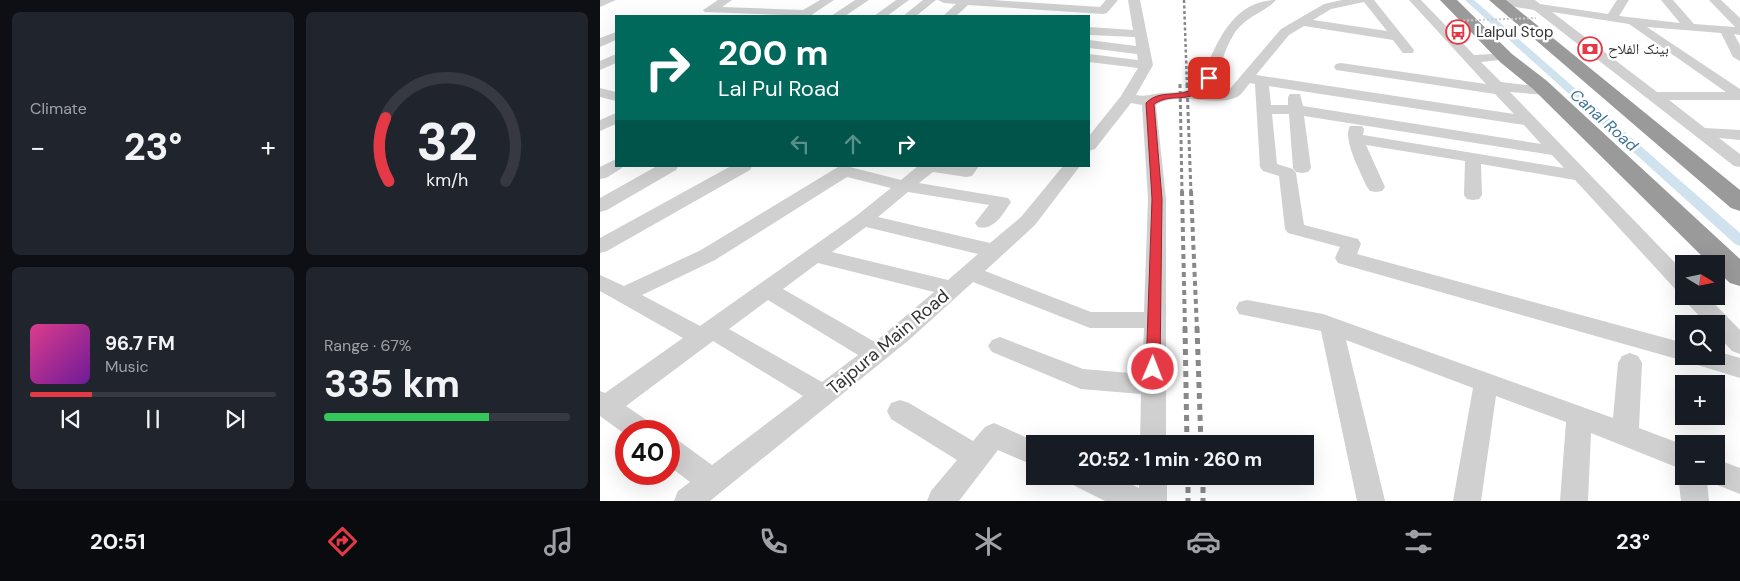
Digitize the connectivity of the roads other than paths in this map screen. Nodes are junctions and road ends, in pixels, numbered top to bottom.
1 (610, 0) edge
2 (726, 0) edge
3 (828, 0) edge
4 (863, 0) edge
5 (903, 0) edge
6 (930, 0) edge
7 (944, 0) edge
8 (1112, 0) edge
9 (1134, 0) edge
10 (1270, 0) edge
11 (1360, 0) edge
12 (1415, 0) edge
13 (1569, 0) edge
14 (1623, 0) edge
15 (1715, 0) edge
16 (974, 1) edge
17 (1664, 1) edge
18 (600, 4) edge
19 (1524, 4) edge
20 (1031, 7) edge
21 (1075, 8) edge
22 (1449, 10) edge
23 (1103, 11) junction
24 (1561, 11) junction
25 (705, 13) edge
26 (804, 15) edge
27 (839, 15) edge
28 (881, 15) edge
29 (910, 15) edge
30 (951, 15) edge
31 (1611, 18) junction
32 (1631, 21) junction
33 (1302, 22) junction
34 (1740, 25) edge
35 (1691, 28) junction
36 (1726, 31) junction
37 (1740, 31) edge
38 (600, 32) edge
39 (1140, 34) junction
40 (615, 35) edge
41 (615, 36) edge
42 (1090, 36) edge
43 (600, 43) edge
44 (1396, 43) junction
45 (1408, 50) dead end
46 (1503, 56) junction
47 (1740, 56) edge
48 (615, 58) edge
49 (1090, 58) edge
50 (1145, 58) junction
51 (1471, 58) junction
52 (600, 66) edge
53 (1341, 67) dead end
54 (1244, 78) junction
55 (1262, 81) junction
56 (1293, 85) junction
57 (1498, 88) junction
58 (1546, 91) junction
59 (600, 92) edge
60 (1187, 95) junction
61 (1654, 96) junction
62 (1740, 96) edge
63 (615, 97) edge
64 (1127, 98) junction
65 (1151, 102) junction
66 (1264, 109) junction
67 (1296, 110) junction
68 (615, 118) edge
69 (1356, 119) junction
70 (1529, 121) junction
71 (600, 126) edge
72 (615, 129) edge
73 (1700, 132) junction
74 (1740, 135) edge
75 (1355, 138) junction
76 (1090, 145) edge
77 (1557, 151) junction
78 (1737, 157) edge
79 (1473, 158) junction
80 (615, 165) edge
81 (668, 167) edge
82 (742, 167) edge
83 (927, 167) edge
84 (934, 167) edge
85 (970, 167) edge
86 (1071, 167) edge
87 (1302, 168) dead end
88 (600, 174) edge
89 (1581, 176) junction
90 (905, 186) junction
91 (1376, 187) dead end
92 (1473, 195) dead end
93 (1740, 203) edge
94 (600, 206) edge
95 (863, 220) junction
96 (985, 224) dead end
97 (600, 246) edge
98 (994, 251) junction
99 (814, 255) junction
100 (970, 273) junction
101 (1675, 275) edge
102 (1740, 276) edge
103 (600, 282) edge
104 (952, 288) junction
105 (767, 289) junction
106 (624, 295) junction
107 (1703, 305) edge
108 (1247, 308) dead end
109 (1154, 320) junction
110 (1331, 326) junction
111 (706, 333) junction
112 (1740, 344) edge
113 (1000, 346) dead end
114 (1675, 350) edge
115 (876, 354) junction
116 (1630, 363) dead end
117 (1725, 364) edge
118 (1740, 368) edge
119 (1486, 382) junction
120 (1152, 385) junction
121 (824, 396) junction
122 (603, 404) edge
123 (900, 411) dead end
124 (1579, 416) junction
125 (626, 420) edge
126 (1153, 435) edge
127 (1626, 435) junction
128 (1026, 450) edge
129 (1675, 454) edge
130 (976, 457) junction
131 (680, 458) edge
132 (1725, 475) edge
133 (1740, 481) edge
134 (713, 482) junction
135 (1102, 485) edge
136 (1153, 485) edge
137 (1693, 485) edge
138 (688, 501) edge
139 (941, 501) edge
140 (1136, 501) edge
141 (1153, 501) edge
142 (1371, 501) edge
143 (1467, 501) edge
144 (1574, 501) edge
145 (1695, 501) edge

1 - 18 street
2 - 25 street
3 - 26 street
4 - 27 street
5 - 28 street
6 - 29 street
7 - 16 street
8 - 23 street
9 - 39 street
10 - 60 street
11 - 33 street
11 - 44 street
12 - 51 street
13 - 24 street
14 - 31 street
15 - 34 street
16 - 20 street
16 - 30 street
17 - 35 street
19 - 24 street
19 - 61 street
19 - 93 highway
20 - 21 street
21 - 23 street
22 - 46 highway
23 - 42 street
24 - 31 street
25 - 26 street
31 - 32 street
32 - 35 street
32 - 62 street
33 - 44 street
33 - 54 street
35 - 36 street
36 - 37 street
36 - 47 street
38 - 40 street
39 - 42 street
39 - 50 street
41 - 43 street
42 - 50 street
44 - 45 street
46 - 51 street
46 - 58 highway
48 - 52 street
49 - 50 street
50 - 64 street
51 - 57 street
53 - 57 street
54 - 55 street
54 - 60 street
55 - 56 street
55 - 66 street
56 - 67 street
56 - 70 street
57 - 58 street
57 - 70 street
58 - 102 highway
59 - 63 street
60 - 65 street
61 - 62 street
61 - 73 street
64 - 65 street
64 - 76 street
65 - 109 street
66 - 67 street
66 - 114 street
67 - 69 street
67 - 87 street
68 - 71 street
69 - 75 street
69 - 77 street
70 - 77 street
71 - 72 street
73 - 74 street
73 - 78 street
75 - 79 street
75 - 91 street
77 - 89 street
79 - 89 street
79 - 92 street
80 - 88 street
81 - 94 street
82 - 97 street
83 - 90 street
84 - 85 street
86 - 98 street, Tajpura Main Road
89 - 101 street
90 - 95 street
90 - 96 street
90 - 106 street
95 - 98 street
95 - 99 street
98 - 100 street, Tajpura Main Road
99 - 104 street
99 - 105 street
100 - 104 street, Tajpura Main Road
100 - 109 street
103 - 106 street
104 - 115 street, Tajpura Main Road
105 - 111 street
105 - 115 street
106 - 111 street
107 - 112 street
108 - 110 street
109 - 120 street
110 - 119 street
110 - 142 street
111 - 121 street
111 - 122 street
113 - 120 street
115 - 121 street, Tajpura Main Road
116 - 127 street
117 - 118 street
119 - 124 street
119 - 143 street
120 - 126 street
121 - 134 street, Tajpura Main Road
122 - 125 street
123 - 130 street
124 - 127 street
124 - 144 street
127 - 129 street
128 - 130 street
130 - 139 street
131 - 134 street
132 - 133 street
134 - 138 street, Tajpura Main Road
135 - 140 street
136 - 141 street
137 - 145 street

